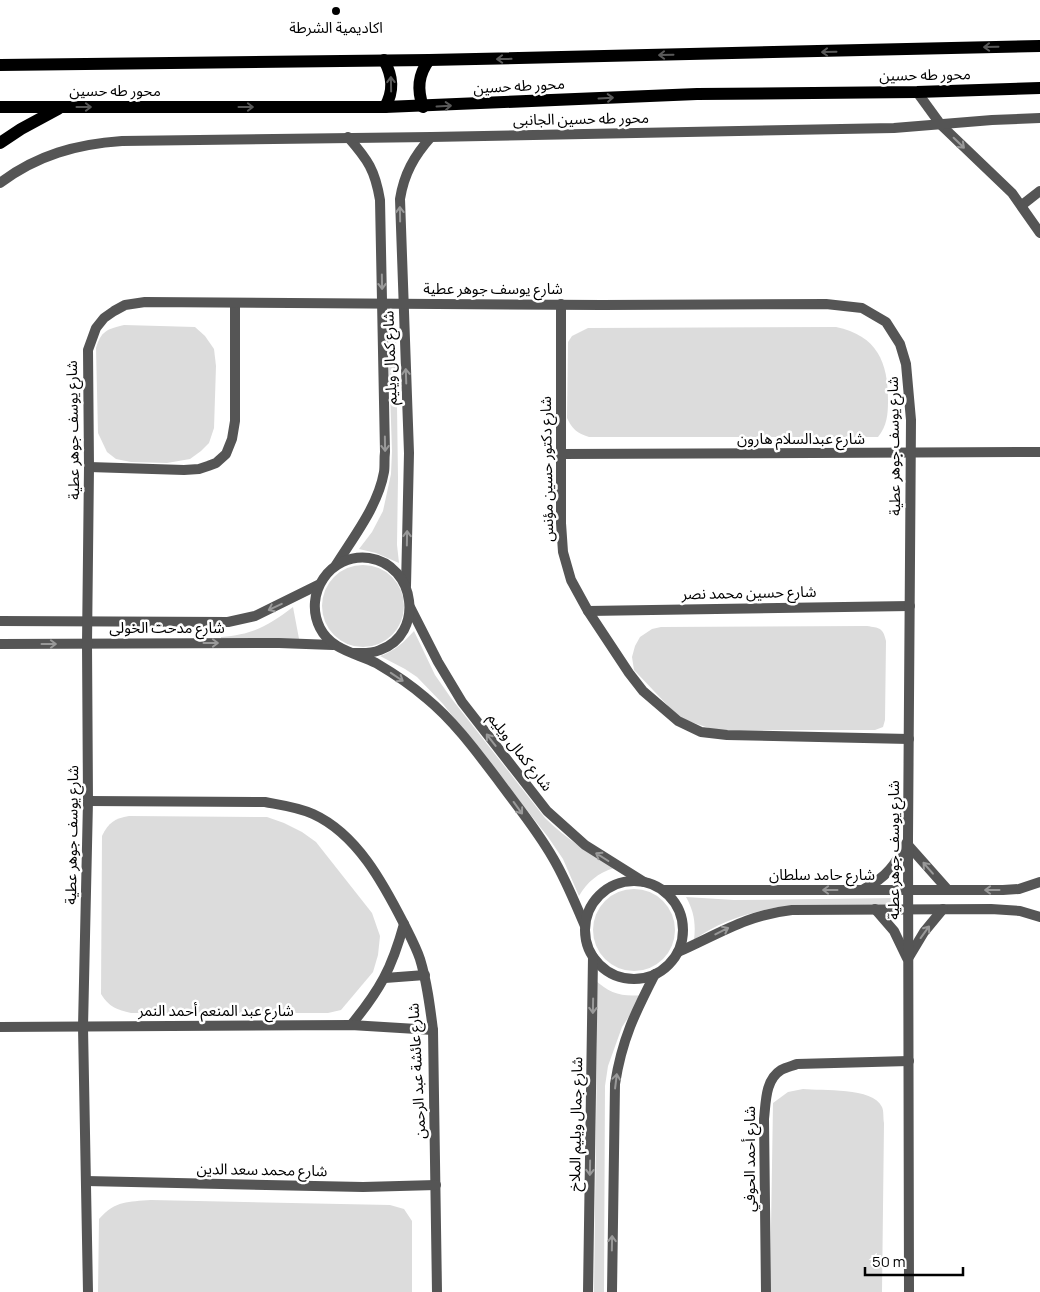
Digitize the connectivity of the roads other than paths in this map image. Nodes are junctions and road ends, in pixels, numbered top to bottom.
1 (1040, 46) edge
2 (384, 60) junction
3 (429, 60) junction
4 (0, 64) edge
5 (1040, 88) edge
6 (917, 92) junction
7 (423, 106) junction
8 (0, 107) edge
9 (62, 107) junction
10 (385, 107) junction
11 (1040, 118) edge
12 (941, 125) junction
13 (348, 137) junction
14 (431, 137) junction
15 (0, 143) edge
16 (0, 182) edge
17 (1040, 191) edge
18 (1022, 205) junction
19 (1040, 234) edge
20 (235, 302) junction
21 (382, 303) junction
22 (403, 303) junction
23 (561, 304) junction
24 (1040, 452) edge
25 (561, 454) junction
26 (911, 454) junction
27 (89, 467) junction
28 (336, 565) junction
29 (318, 585) junction
30 (406, 587) junction
31 (910, 606) junction
32 (410, 607) junction
33 (588, 611) junction
34 (0, 621) edge
35 (88, 622) junction
36 (0, 644) edge
37 (87, 644) junction
38 (333, 645) junction
39 (354, 653) junction
40 (909, 739) junction
41 (88, 801) junction
42 (908, 842) junction
43 (644, 882) junction
44 (1040, 882) edge
45 (663, 890) junction
46 (862, 890) junction
47 (908, 890) junction
48 (948, 890) junction
49 (875, 909) junction
50 (908, 909) junction
51 (943, 909) junction
52 (1040, 917) edge
53 (404, 924) junction
54 (585, 926) junction
55 (678, 952) junction
56 (594, 957) junction
57 (908, 959) junction
58 (656, 974) junction
59 (425, 975) junction
60 (385, 978) junction
61 (351, 1025) junction
62 (0, 1027) edge
63 (83, 1027) junction
64 (433, 1030) junction
65 (908, 1061) junction
66 (86, 1181) junction
67 (436, 1185) junction
68 (88, 1292) edge
69 (437, 1292) edge
70 (588, 1292) edge
71 (612, 1292) edge
72 (766, 1292) edge
73 (909, 1292) edge

1 -> 3 main road, محور طه حسين
2 - 3 main road, محور طه حسين
2 - 4 main road, محور طه حسين
10 -> 2 main road
3 - 7 main road
5 - 6 main road, محور طه حسين
7 -> 6 main road, محور طه حسين
6 - 12 street
7 - 10 main road, محور طه حسين
8 - 9 main road, محور طه حسين
9 -> 10 main road, محور طه حسين
9 - 15 main road
11 - 12 street, محور طه حسين الجانبى
12 - 14 street, محور طه حسين الجانبى
12 -> 18 street
13 - 14 street, محور طه حسين الجانبى
13 - 16 street, محور طه حسين الجانبى
13 -> 21 street, شارع كمال ويليم
22 -> 14 street, شارع كمال ويليم
17 - 18 street
18 - 19 street
20 - 21 street, شارع يوسف جوهر عطية
20 - 27 street, شارع يوسف جوهر عطية
20 - 27 street
21 - 22 street, شارع يوسف جوهر عطية
21 -> 28 street, شارع كمال ويليم
22 - 23 street, شارع يوسف جوهر عطية
30 -> 22 street, شارع كمال ويليم
23 - 25 street, شارع دكتور حسين مؤنس
23 - 26 street, شارع يوسف جوهر عطية
24 - 26 street, شارع عبدالسلام هارون
25 - 26 street, شارع عبدالسلام هارون
25 - 33 street, شارع دكتور حسين مؤنس
26 - 31 street, شارع يوسف جوهر عطية
27 - 35 street, شارع يوسف جوهر عطية
28 - 29 street
28 - 30 street
29 -> 35 street, شارع مدحت الخولى
29 - 38 street
30 - 32 street
31 - 33 street, شارع حسين محمد نصر
31 - 40 street, شارع يوسف جوهر عطية
32 - 39 street
43 -> 32 street, شارع كمال ويليم
33 - 40 street, شارع دكتور حسين مؤنس
34 - 35 street, شارع مدحت الخولى
35 - 37 street, شارع يوسف جوهر عطية
36 -> 37 street, شارع مدحت الخولى
37 -> 38 street, شارع مدحت الخولى
37 - 41 street, شارع يوسف جوهر عطية
38 - 39 street
39 -> 54 street
40 - 42 street, شارع يوسف جوهر عطية
41 - 53 street, شارع عائشة عبد الرحمن
41 - 63 street, شارع يوسف جوهر عطية
42 - 46 street
42 - 47 street, شارع يوسف جوهر عطية
48 -> 42 street
43 - 45 street
43 - 54 street
44 -> 48 street, شارع حامد سلطان
46 -> 45 street, شارع حامد سلطان
45 - 55 street
46 - 47 street, شارع حامد سلطان
47 - 48 street, شارع حامد سلطان
47 - 50 street, شارع يوسف جوهر عطية
49 - 50 street
55 -> 49 street
49 - 57 street
50 - 51 street
50 - 57 street, شارع يوسف جوهر عطية
51 - 52 street
57 -> 51 street
53 - 59 street, شارع عائشة عبد الرحمن
53 - 60 street
54 - 56 street
55 - 58 street
56 - 58 street
56 -> 70 street, شارع جمال ويليم الملاخ
57 - 65 street, شارع يوسف جوهر عطية
71 -> 58 street
59 - 60 street
59 - 64 street, شارع عائشة عبد الرحمن
60 - 61 street
61 - 63 street, شارع عبد المنعم أحمد النمر
61 - 64 street, شارع عبد المنعم أحمد النمر
62 - 63 street, شارع عبد المنعم أحمد النمر
63 - 66 street, شارع يوسف جوهر عطية
64 - 67 street, شارع عائشة عبد الرحمن
65 - 72 street, شارع أحمد الحوفي
65 - 73 street, شارع يوسف جوهر عطية
66 - 67 street, شارع محمد سعد الدين
66 - 68 street, شارع يوسف جوهر عطية
67 - 69 street, شارع عائشة عبد الرحمن

